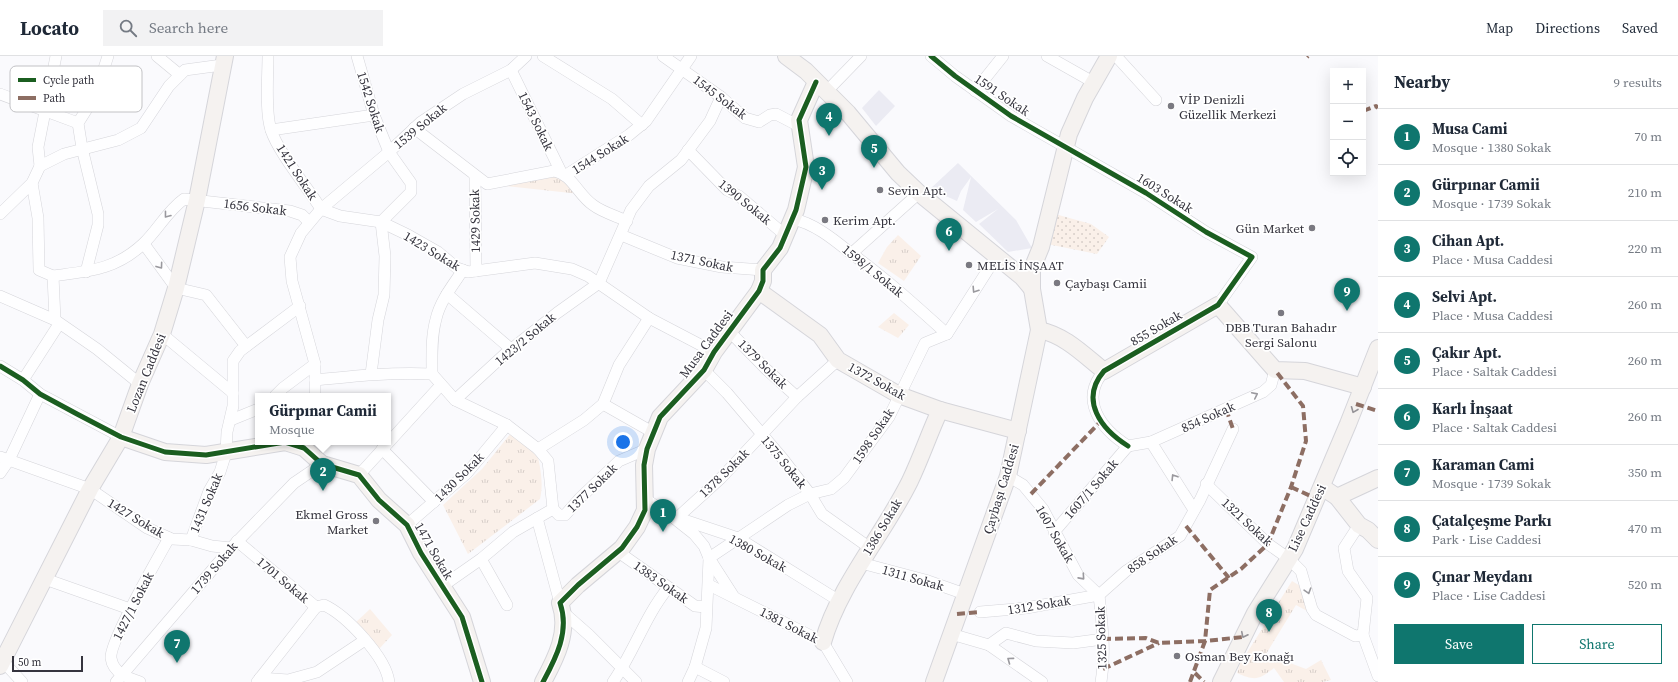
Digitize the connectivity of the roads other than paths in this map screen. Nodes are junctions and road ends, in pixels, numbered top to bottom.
1 (56, 56) edge
2 (108, 56) edge
3 (157, 56) edge
4 (268, 56) edge
5 (356, 56) edge
6 (526, 56) edge
7 (543, 56) edge
8 (663, 56) edge
9 (691, 56) edge
10 (786, 56) edge
11 (861, 56) edge
12 (931, 56) edge
13 (1002, 56) edge
14 (1047, 56) edge
15 (1109, 56) edge
16 (1116, 56) edge
17 (223, 61) edge
18 (54, 66) edge
19 (105, 66) edge
20 (682, 69) junction
21 (511, 70) junction
22 (180, 75) junction
23 (1093, 82) junction
24 (821, 87) junction
25 (975, 91) junction
26 (0, 94) edge
27 (721, 97) junction
28 (10, 98) edge
29 (1156, 100) dead end
30 (44, 112) joint
31 (85, 112) edge
32 (374, 114) junction
33 (78, 123) junction
34 (642, 125) junction
35 (801, 127) junction
36 (414, 128) junction
37 (271, 130) junction
38 (1065, 147) junction
39 (82, 148) junction
40 (688, 150) junction
41 (389, 152) junction
42 (40, 166) junction
43 (564, 174) junction
44 (475, 176) junction
45 (32, 183) junction
46 (919, 193) junction
47 (197, 200) junction
48 (321, 209) junction
49 (0, 214) edge
50 (793, 219) junction
51 (627, 221) junction
52 (310, 222) junction
53 (381, 222) junction
54 (621, 235) junction
55 (786, 235) junction
56 (144, 244) junction
57 (1041, 247) junction
58 (852, 254) junction
59 (996, 257) junction
60 (1012, 269) junction
61 (463, 270) junction
62 (763, 270) junction
63 (476, 271) junction
64 (86, 272) junction
65 (53, 276) junction
66 (599, 283) junction
67 (176, 288) junction
68 (1032, 289) junction
69 (759, 291) junction
70 (447, 294) junction
71 (0, 296) edge
72 (1218, 305) junction
73 (300, 306) junction
74 (649, 318) junction
75 (57, 322) junction
76 (1039, 330) junction
77 (729, 331) junction
78 (162, 334) junction
79 (947, 334) junction
80 (246, 346) junction
81 (1378, 348) edge
82 (511, 349) junction
83 (714, 352) junction
84 (838, 360) junction
85 (315, 364) junction
86 (0, 366) edge
87 (704, 370) junction
88 (1275, 370) junction
89 (1104, 371) junction
90 (371, 374) junction
91 (432, 374) junction
92 (23, 380) junction
93 (315, 380) junction
94 (140, 384) junction
95 (440, 386) junction
96 (1363, 387) junction
97 (233, 393) junction
98 (278, 393) edge
99 (315, 393) edge
100 (40, 394) junction
101 (899, 395) junction
102 (796, 398) junction
103 (455, 400) junction
104 (603, 404) junction
105 (255, 409) edge
106 (940, 410) junction
107 (231, 420) junction
108 (507, 425) junction
109 (1233, 429) dead end
110 (1018, 431) junction
111 (654, 433) junction
112 (762, 435) junction
113 (121, 437) junction
114 (391, 439) edge
115 (1151, 442) junction
116 (269, 445) edge
117 (294, 445) edge
118 (386, 445) edge
119 (1128, 446) junction
120 (309, 447) edge
121 (382, 449) junction
122 (538, 449) junction
123 (647, 449) junction
124 (226, 453) junction
125 (4, 458) edge
126 (322, 464) junction
127 (0, 473) edge
128 (359, 475) junction
129 (1008, 476) junction
130 (1378, 478) edge
131 (1206, 484) junction
132 (1322, 487) junction
133 (90, 489) junction
134 (810, 494) junction
135 (1337, 497) junction
136 (644, 499) junction
137 (434, 502) junction
138 (553, 509) junction
139 (1194, 510) junction
140 (673, 516) junction
141 (537, 518) junction
142 (1359, 524) junction
143 (407, 525) junction
144 (1054, 532) junction
145 (168, 538) junction
146 (738, 538) junction
147 (191, 540) junction
148 (1378, 540) edge
149 (234, 545) junction
150 (870, 548) junction
151 (618, 551) junction
152 (709, 558) junction
153 (1288, 558) junction
154 (481, 559) junction
155 (861, 564) junction
156 (45, 579) junction
157 (709, 585) junction
158 (441, 587) junction
159 (668, 588) junction
160 (965, 594) junction
161 (1099, 595) junction
162 (735, 597) junction
163 (841, 602) junction
164 (507, 605) dead end
165 (316, 607) junction
166 (706, 607) junction
167 (562, 608) junction
168 (130, 609) junction
169 (980, 612) dead end
170 (951, 634) junction
171 (1363, 635) junction
172 (1103, 639) junction
173 (365, 640) junction
174 (823, 642) junction
175 (989, 645) junction
176 (1, 662) edge
177 (695, 667) junction
178 (623, 668) junction
179 (1378, 676) edge
180 (119, 679) edge
181 (258, 680) edge
182 (22, 682) edge
183 (140, 682) edge
184 (389, 682) edge
185 (482, 682) edge
186 (543, 682) edge
187 (613, 682) edge
188 (636, 682) edge
189 (688, 682) edge
190 (724, 682) edge
191 (847, 682) edge
192 (934, 682) edge
193 (1042, 682) edge
194 (1101, 682) edge
195 (1221, 682) edge

1 - 18 street
2 - 19 street
3 - 22 street
4 - 37 street, 1421 Sokak
5 - 32 street, 1542 Sokak
6 - 21 street, 1539 Sokak
7 - 34 street
8 - 20 street, 1545 Sokak
9 - 20 street, 1544 Sokak
10 - 24 street
11 - 24 street
12 - 25 street, 1591 Sokak
13 - 25 street
14 - 23 street
15 - 23 street, Çaybaşı Caddesi
16 - 29 street
17 - 22 street
17 - 47 street, Lozan Caddesi
20 - 27 street, 1545 Sokak
20 - 34 street, 1544 Sokak
21 - 36 street, 1539 Sokak
21 - 43 street, 1543 Sokak
22 - 39 street
23 - 38 street, Çaybaşı Caddesi
24 - 35 street, Musa Caddesi
24 - 46 street
25 - 38 street, 1591 Sokak
26 - 28 street
27 - 35 street, 1545 Sokak
27 - 40 street
30 - 33 street
30 - 42 street
31 - 33 street
32 - 37 street
32 - 41 street, 1542 Sokak
33 - 39 street
34 - 43 street, 1544 Sokak
35 - 50 street, Musa Caddesi
36 - 41 street, 1539 Sokak
36 - 44 street, 1429 Sokak
37 - 48 street, 1421 Sokak
38 - 57 street, Çaybaşı Caddesi
38 - 72 street, 1603 Sokak
39 - 42 street
39 - 64 street
40 - 51 street
40 - 55 street, 1390 Sokak
41 - 48 street, 1539 Sokak
41 - 53 street, 1542 Sokak
42 - 45 street
43 - 44 street, 1544 Sokak
43 - 51 street, 1543 Sokak
44 - 63 street, 1429 Sokak
45 - 49 street
45 - 65 street
46 - 58 street
46 - 59 street
47 - 52 street, 1656 Sokak
47 -> 56 street, 1656 Sokak
47 - 67 street, Lozan Caddesi
48 - 52 street, 1421 Sokak
48 - 53 street, 1423 Sokak
50 - 55 street, Musa Caddesi
50 - 58 street, 1598/1 Sokak
51 - 54 street
52 - 73 street, 1421 Sokak
53 - 61 street, 1423 Sokak
53 - 90 street
54 - 62 street, 1371 Sokak
54 - 66 street
55 - 62 street, Musa Caddesi
56 - 64 street, 1656 Sokak
56 -> 67 street
57 - 60 street
57 - 68 street, Çaybaşı Caddesi
58 - 79 street, 1598/1 Sokak
59 - 60 street
59 -> 79 street
60 - 68 street
61 - 63 street, 1423 Sokak
61 - 70 street
62 - 69 street, Musa Caddesi
63 - 66 street, 1423 Sokak
64 - 65 street, 1656 Sokak
65 - 75 street
66 - 74 street, 1423 Sokak
66 - 82 street, 1423/2 Sokak
67 - 78 street, Lozan Caddesi
67 - 80 street
68 - 76 street, Çaybaşı Caddesi
69 - 77 street, Musa Caddesi
69 - 84 street, 1372 Sokak
70 - 82 street
70 - 91 street
71 - 75 street
72 - 88 street
72 - 89 street, 855 Sokak
73 - 80 street, 1431 Sokak
73 - 85 street, 1421 Sokak
74 - 83 street, 1423 Sokak
74 - 104 street
75 - 92 street
75 - 94 street
76 - 89 street
76 - 110 street, Çaybaşı Caddesi
77 - 83 street, Musa Caddesi
77 - 102 street, 1379 Sokak
78 - 94 street, Lozan Caddesi
78 - 97 street
79 - 101 street, 1598 Sokak
80 - 97 street, 1431 Sokak
81 - 96 street, Lise Caddesi
82 - 103 street, 1423/2 Sokak
83 - 87 street, Musa Caddesi
84 - 101 street, 1372 Sokak
84 - 102 street, 1378 Sokak
85 - 93 street, 1421 Sokak
85 - 98 street
86 - 92 street
87 - 111 street, Musa Caddesi
87 - 112 street, 1375 Sokak
88 - 96 street
115 -> 88 street, 854 Sokak
89 - 119 street
90 - 91 street
90 - 93 street
91 - 95 street
92 - 100 street
93 - 99 street, 1421 Sokak
94 - 113 street, Lozan Caddesi
95 - 103 street
95 - 114 street
96 -> 132 street, Lise Caddesi
97 - 107 street, 1431 Sokak
100 - 113 street
100 - 125 street
101 - 106 street, 1372 Sokak
101 - 134 street, 1598 Sokak
102 - 112 street, 1378 Sokak
103 - 108 street
104 - 111 street
104 - 122 street
105 - 107 street
106 - 110 street, 1372 Sokak
106 - 150 street, 1386 Sokak
107 - 124 street, 1431 Sokak
108 - 122 street
108 - 137 street, 1430 Sokak
109 - 131 street, 858 Sokak
110 - 129 street, Çaybaşı Caddesi
111 - 123 street, Musa Caddesi
112 - 134 street, 1375 Sokak
112 - 140 street, 1378 Sokak
113 - 124 street
113 - 133 street, Lozan Caddesi
115 - 119 street, 854 Sokak
139 -> 115 street
116 - 124 street
117 - 120 street
118 - 121 street
119 - 144 street, 1607/1 Sokak
120 - 126 street
121 - 128 street
121 - 137 street
122 - 138 street
123 - 136 street, Musa Caddesi
123 - 138 street, 1377 Sokak
124 - 147 street, 1431 Sokak
125 - 127 street
125 - 133 street, 1427 Sokak
126 - 128 street
126 - 149 street, 1739 Sokak
128 - 143 street, 1471 Sokak
129 - 144 street, 1607 Sokak
129 - 160 street, Çaybaşı Caddesi
130 - 135 street
131 - 139 street, 858 Sokak
131 - 153 street, 1321 Sokak
132 - 135 street
132 - 153 street, Lise Caddesi
133 - 145 street, 1427 Sokak
133 - 156 street, Lozan Caddesi
134 - 146 street, 1598 Sokak
134 - 150 street, 1375 Sokak
135 - 142 street
136 - 140 street, 1380 Sokak
136 - 151 street, Musa Caddesi
137 - 143 street, 1430 Sokak
138 - 141 street, 1377 Sokak
139 - 161 street, 858 Sokak
140 - 146 street, 1380 Sokak
140 - 152 street, 1380 Sokak
141 - 154 street, 1377 Sokak
141 - 167 street
142 - 148 street
142 - 171 street
143 - 158 street, 1471 Sokak
144 -> 161 street, 1607 Sokak
145 - 147 street, 1427 Sokak
145 - 168 street, 1427/1 Sokak
146 - 152 street, 1598 Sokak
146 - 163 street, 1380 Sokak
147 - 149 street, 1427 Sokak
149 - 165 street, 1701 Sokak
149 - 180 street, 1739 Sokak
150 - 155 street, 1386 Sokak
151 - 159 street, 1383 Sokak
151 - 167 street, Musa Caddesi
152 - 157 street
152 - 162 street, 1381 Sokak
153 -> 171 street, 1321 Sokak
153 -> 195 street, Lise Caddesi
154 - 158 street, 1377 Sokak
154 - 164 street
155 - 160 street, 1311 Sokak
155 - 163 street, 1386 Sokak
156 - 168 street
156 - 176 street, Lozan Caddesi
157 - 162 street, 1381 Sokak
157 - 166 street
158 - 185 street, 1471 Sokak
159 - 166 street, 1383 Sokak
159 - 178 street
160 - 170 street, Çaybaşı Caddesi
161 - 169 street, 1312 Sokak
161 - 172 street, 1325 Sokak
162 - 174 street, 1381 Sokak
163 - 174 street, 1386 Sokak
165 - 173 street, 1701 Sokak
165 - 181 street
166 - 177 street
167 - 178 street
167 - 186 street
168 - 180 street, 1427/1 Sokak
170 - 175 street
170 - 192 street, Çaybaşı Caddesi
171 - 179 street
172 - 175 street
172 - 194 street, 1325 Sokak
173 - 181 street
173 - 184 street, 1701 Sokak
174 - 191 street, 1381 Sokak
193 -> 175 street
176 - 182 street
177 - 189 street
177 - 190 street
178 - 187 street
178 - 188 street
180 - 183 street

